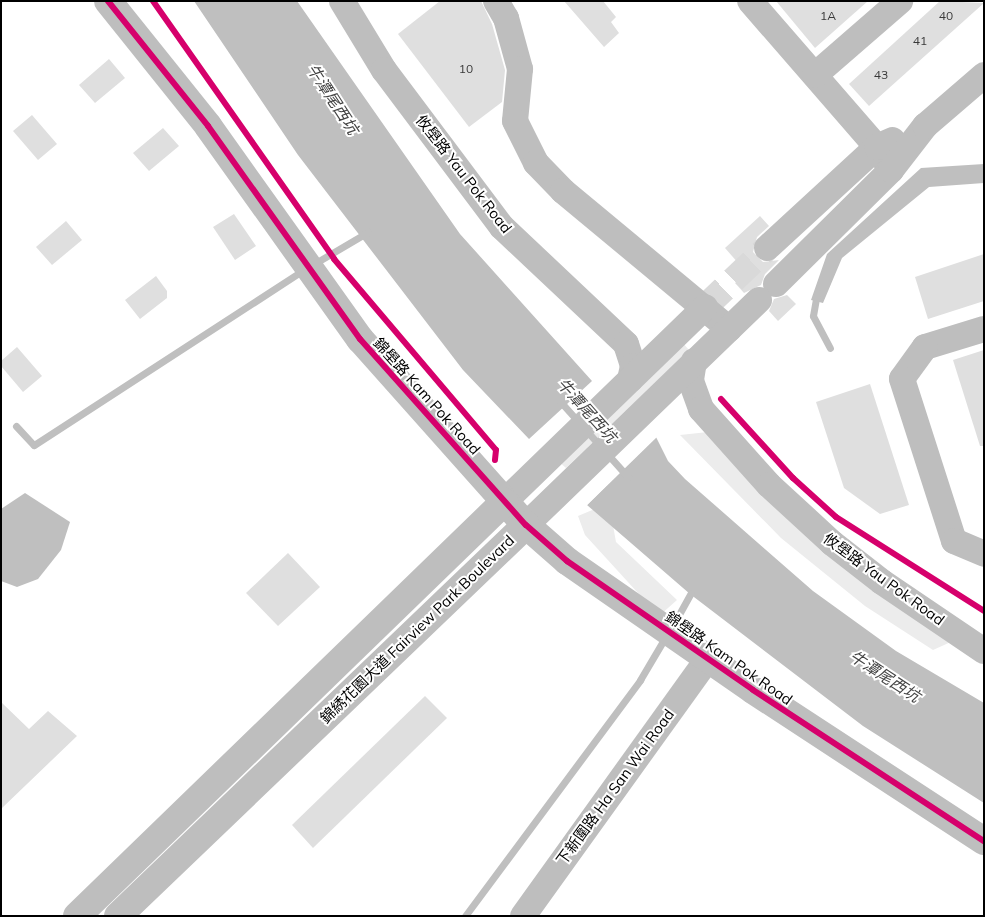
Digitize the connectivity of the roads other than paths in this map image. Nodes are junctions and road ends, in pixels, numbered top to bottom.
1 (108, 1) edge
2 (342, 1) edge
3 (496, 1) edge
4 (750, 1) edge
5 (900, 1) edge
6 (815, 75) junction
7 (984, 75) edge
8 (925, 126) junction
9 (877, 147) junction
10 (891, 170) junction
11 (767, 248) tunnel mouth
12 (705, 307) junction
13 (729, 329) junction
14 (984, 329) edge
15 (694, 361) junction
16 (626, 383) junction
17 (504, 502) junction
18 (526, 525) junction
19 (984, 554) edge
20 (984, 651) edge
21 (708, 659) junction
22 (984, 841) edge
23 (78, 916) edge
24 (118, 916) edge
25 (523, 916) edge

1 - 17 street, 錦壆路 Kam Pok Road
2 - 16 street, 攸壆路 Yau Pok Road
3 - 12 street
4 - 6 street
5 - 6 street
6 - 9 street
7 - 8 street
8 - 9 street
8 - 10 street, 錦綉花園大道 Fairview Park Boulevard
9 - 10 street
9 - 11 street
10 - 13 street, 錦綉花園大道 Fairview Park Boulevard
12 - 13 street
12 - 16 street, 錦綉花園大道 Fairview Park Boulevard
13 - 15 street, 錦綉花園大道 Fairview Park Boulevard
14 - 19 street
15 - 18 street, 錦綉花園大道 Fairview Park Boulevard
15 - 20 street, 攸壆路 Yau Pok Road
16 - 17 street, 錦綉花園大道 Fairview Park Boulevard
17 - 18 street, 錦壆路 Kam Pok Road
17 - 23 street, 錦綉花園大道 Fairview Park Boulevard
18 - 21 street, 錦壆路 Kam Pok Road
18 - 24 street, 錦綉花園大道 Fairview Park Boulevard
21 - 22 street, 錦壆路 Kam Pok Road
21 - 25 street, 下新圍路 Ha San Wai Road

